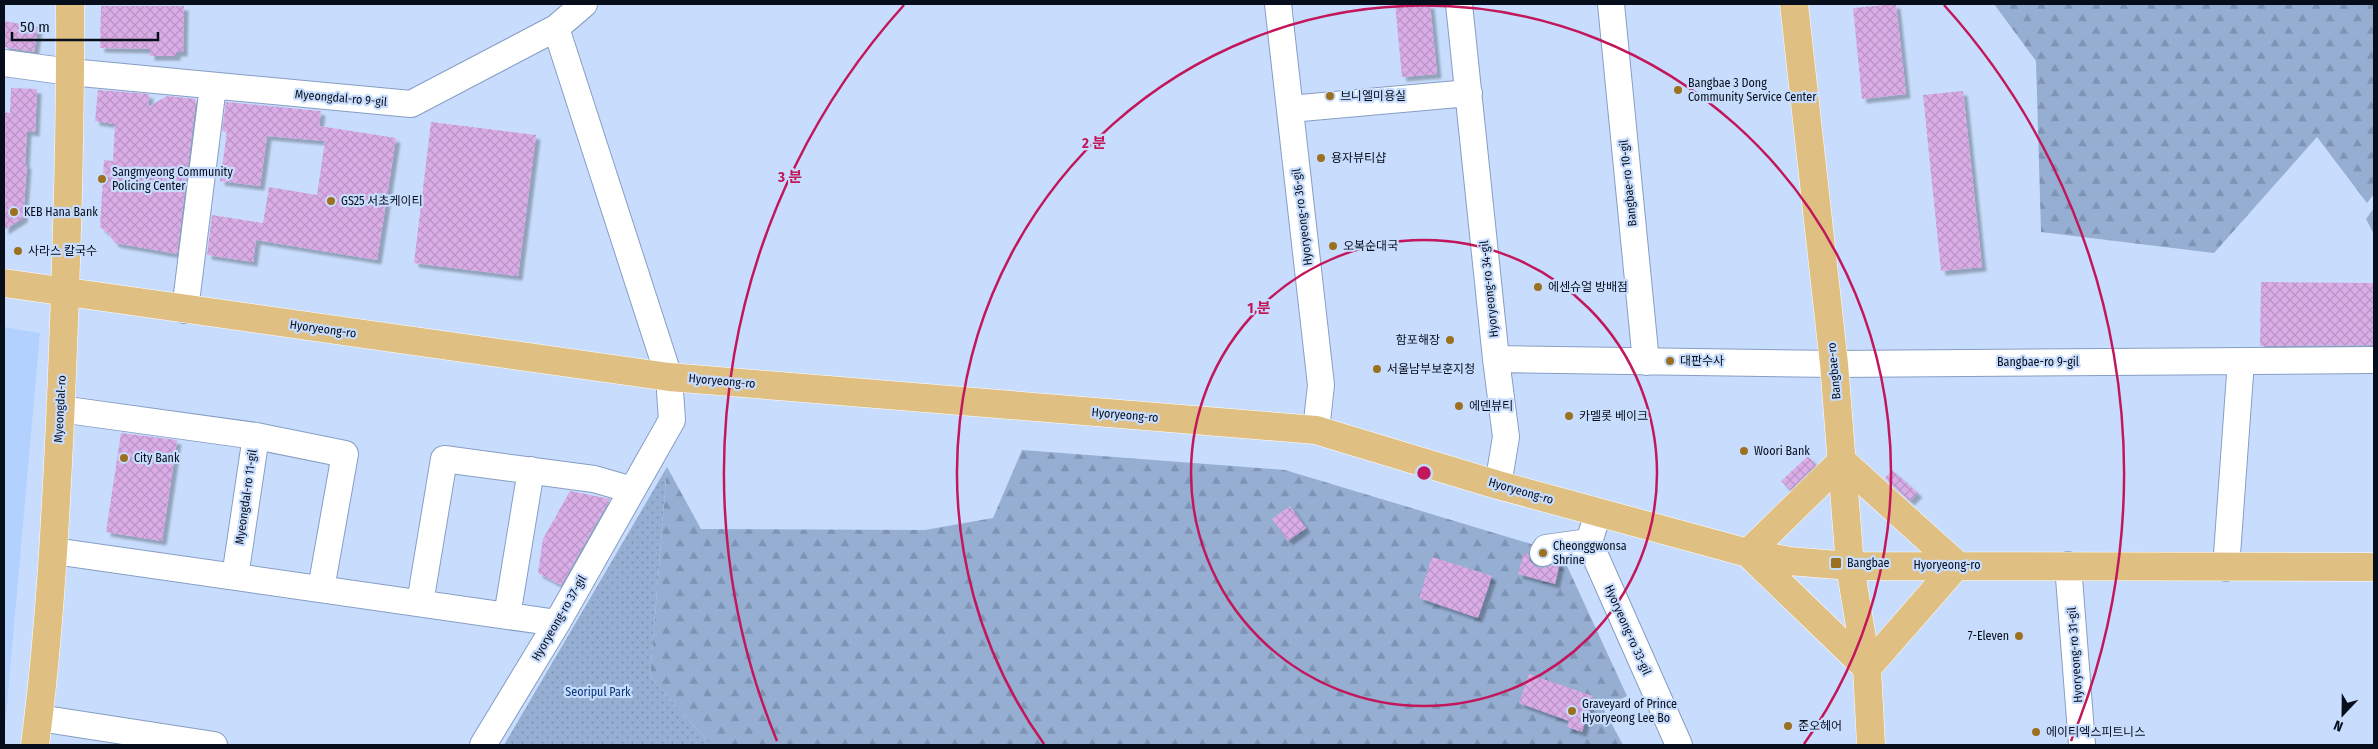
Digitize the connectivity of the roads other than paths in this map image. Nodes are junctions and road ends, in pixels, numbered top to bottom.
1 (70, 4) edge
2 (584, 4) edge
3 (1278, 4) edge
4 (1459, 4) edge
5 (1611, 4) edge
6 (1794, 4) edge
7 (556, 28) junction
8 (4, 63) edge
9 (70, 72) junction
10 (213, 86) junction
11 (1469, 93) junction
12 (1290, 108) junction
13 (4, 283) edge
14 (66, 292) junction
15 (185, 310) junction
16 (1496, 359) junction
17 (2374, 360) edge
18 (2241, 361) junction
19 (1646, 362) junction
20 (1834, 364) junction
21 (669, 377) junction
22 (60, 409) junction
23 (1316, 430) junction
24 (256, 436) junction
25 (1842, 461) junction
26 (531, 470) junction
27 (1498, 485) junction
28 (632, 490) junction
29 (1598, 513) junction
30 (1589, 542) junction
31 (54, 551) junction
32 (1543, 553) dead end
33 (1748, 553) junction
34 (1956, 565) junction
35 (2068, 565) junction
36 (1850, 566) junction
37 (2374, 567) edge
38 (2226, 568) junction
39 (235, 577) junction
40 (320, 589) junction
41 (420, 603) junction
42 (507, 616) junction
43 (557, 623) junction
44 (1867, 668) junction
45 (38, 718) junction
46 (1873, 743) edge
47 (35, 745) edge
48 (214, 745) edge
49 (483, 745) edge
50 (1679, 745) edge
51 (2082, 745) edge

1 - 9 main road, Myeongdal-ro
2 - 7 street, Myeongdal-ro 9-gil
3 - 12 street, Hyoryeong-ro 36-gil
4 - 11 street, Hyoryeong-ro 34-gil
5 - 19 street, Bangbae-ro 10-gil
6 - 20 main road, Bangbae-ro
7 - 10 street, Myeongdal-ro 9-gil
7 - 21 street
8 - 9 street
9 - 10 street, Myeongdal-ro 9-gil
9 - 14 main road, Myeongdal-ro
10 - 15 street
11 - 12 street
11 - 16 street, Hyoryeong-ro 34-gil
12 - 23 street, Hyoryeong-ro 36-gil
13 - 14 main road, Hyoryeong-ro
14 - 15 main road, Hyoryeong-ro
14 - 22 main road, Myeongdal-ro
15 - 21 main road, Hyoryeong-ro
16 - 19 street
16 - 27 street, Hyoryeong-ro 34-gil
17 - 18 street, Bangbae-ro 9-gil
18 - 20 street, Bangbae-ro 9-gil
18 - 38 street
19 - 20 street
20 - 25 main road, Bangbae-ro
21 - 23 main road, Hyoryeong-ro
21 - 28 street, Hyoryeong-ro 37-gil
22 - 24 street
22 - 31 main road, Myeongdal-ro
23 - 27 main road, Hyoryeong-ro
24 - 39 street, Myeongdal-ro 11-gil
24 - 40 street, Myeongdal-ro 11-gil
25 - 33 main road
25 - 34 main road
25 - 36 main road, Bangbae-ro
26 - 28 street
26 - 41 street
26 - 42 street
27 - 29 main road, Hyoryeong-ro
28 - 43 street, Hyoryeong-ro 37-gil
29 - 30 street
29 - 33 main road, Hyoryeong-ro
30 - 32 street
30 - 50 street, Hyoryeong-ro 33-gil
31 - 39 street
31 - 45 main road, Myeongdal-ro
33 - 36 main road, Hyoryeong-ro
33 - 44 main road
34 - 35 main road, Hyoryeong-ro
34 - 36 main road, Hyoryeong-ro
34 - 44 main road
35 - 38 main road, Hyoryeong-ro
35 - 51 street, Hyoryeong-ro 31-gil
36 - 44 main road, Bangbae-ro
37 - 38 main road, Hyoryeong-ro
39 - 40 street
40 - 41 street
41 - 42 street
42 - 43 street
43 - 49 street, Hyoryeong-ro 37-gil
44 - 46 main road, Bangbae-ro
45 - 47 main road, Myeongdal-ro
45 - 48 street

